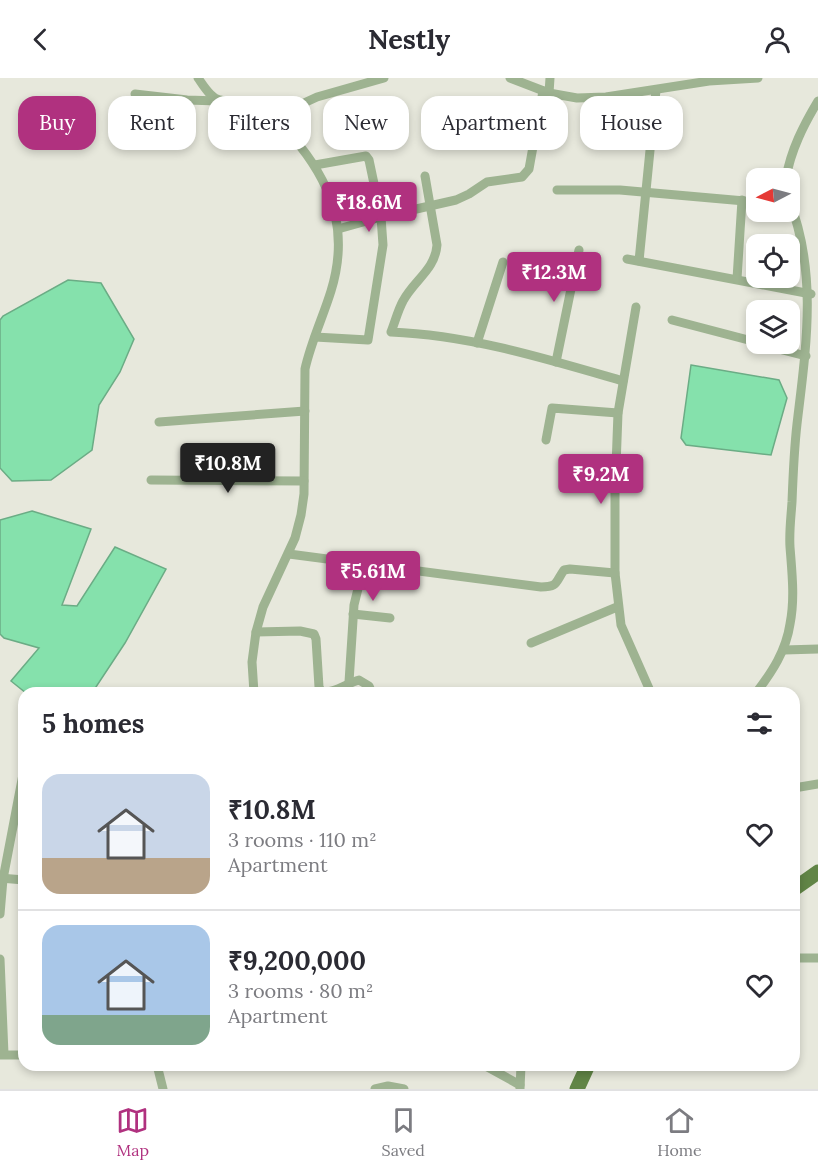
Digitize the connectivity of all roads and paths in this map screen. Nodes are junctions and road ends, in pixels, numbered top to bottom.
1 (198, 78) edge
2 (384, 78) edge
3 (510, 78) edge
4 (550, 78) edge
5 (758, 78) edge
6 (676, 82) edge
7 (656, 90) junction
8 (546, 92) junction
9 (135, 94) dead end
10 (214, 96) edge
11 (208, 100) edge
12 (311, 101) edge
13 (818, 101) edge
14 (303, 150) edge
15 (315, 165) junction
16 (788, 168) edge
17 (425, 176) dead end
18 (557, 190) dead end
19 (646, 192) junction
20 (742, 200) junction
21 (746, 201) edge
22 (429, 206) junction
23 (381, 217) junction
24 (797, 222) edge
25 (338, 229) junction
26 (579, 250) dead end
27 (627, 259) dead end
28 (639, 261) junction
29 (503, 262) dead end
30 (737, 279) junction
31 (811, 294) junction
32 (636, 307) dead end
33 (672, 320) dead end
34 (315, 337) junction
35 (746, 340) edge
36 (477, 343) junction
37 (799, 354) edge
38 (806, 356) junction
39 (555, 362) junction
40 (623, 381) junction
41 (305, 411) junction
42 (618, 413) junction
43 (159, 422) dead end
44 (546, 440) dead end
45 (152, 480) dead end
46 (304, 481) junction
47 (288, 554) junction
48 (364, 564) junction
49 (615, 573) junction
50 (617, 607) junction
51 (353, 614) junction
52 (390, 618) dead end
53 (256, 632) junction
54 (531, 643) dead end
55 (818, 649) edge
56 (784, 650) junction
57 (349, 682) junction
58 (254, 687) edge
59 (319, 687) edge
60 (340, 687) edge
61 (369, 687) edge
62 (648, 687) edge
63 (760, 687) edge
64 (818, 784) edge
65 (800, 787) edge
66 (18, 799) edge
67 (818, 872) edge
68 (2, 879) edge
69 (18, 880) edge
70 (800, 885) edge
71 (0, 914) edge
72 (0, 958) edge
73 (800, 958) edge
74 (818, 958) edge
75 (2, 1054) edge
76 (18, 1055) edge
77 (158, 1071) edge
78 (494, 1071) edge
79 (521, 1071) edge
80 (585, 1071) edge
81 (520, 1087) edge
82 (163, 1089) edge
83 (375, 1089) edge
84 (404, 1089) edge
85 (577, 1089) edge

1 - 10 street
2 - 12 street
3 - 8 street
4 - 8 street
5 - 6 street
6 - 7 street
7 - 8 street
7 - 19 street
8 - 22 street
9 - 11 street
13 - 16 street
14 - 15 street
15 - 23 street
15 - 25 street
17 - 22 street
18 - 19 street
19 - 20 street
19 - 28 street
20 - 21 street
20 - 30 street
22 - 23 street
22 - 36 street
23 - 25 street
23 - 34 street
24 - 31 street
25 - 34 street
26 - 39 street
27 - 28 street
28 - 30 street
29 - 36 street
30 - 31 street
31 - 38 street
32 - 40 street
33 - 35 street
34 - 41 street
36 - 39 street
37 - 38 street
38 - 56 street
39 - 40 street
40 - 42 street
41 - 43 street
41 - 46 street
42 - 44 street
42 - 49 street
45 - 46 street
46 - 47 street
47 - 48 street
47 - 53 street
48 - 49 street
48 - 51 street
49 - 50 street
50 - 54 street
50 - 62 street
51 - 52 street
51 - 57 street
53 - 58 street
53 - 59 street
55 - 56 street
56 - 63 street
57 - 60 street
57 - 61 street
64 - 65 street
66 - 68 street
67 - 70 main road
68 - 69 street
68 - 71 street
72 - 75 street
73 - 74 street
75 - 76 street
77 - 82 street
78 - 81 street
79 - 81 street
80 - 85 main road
83 - 84 street

